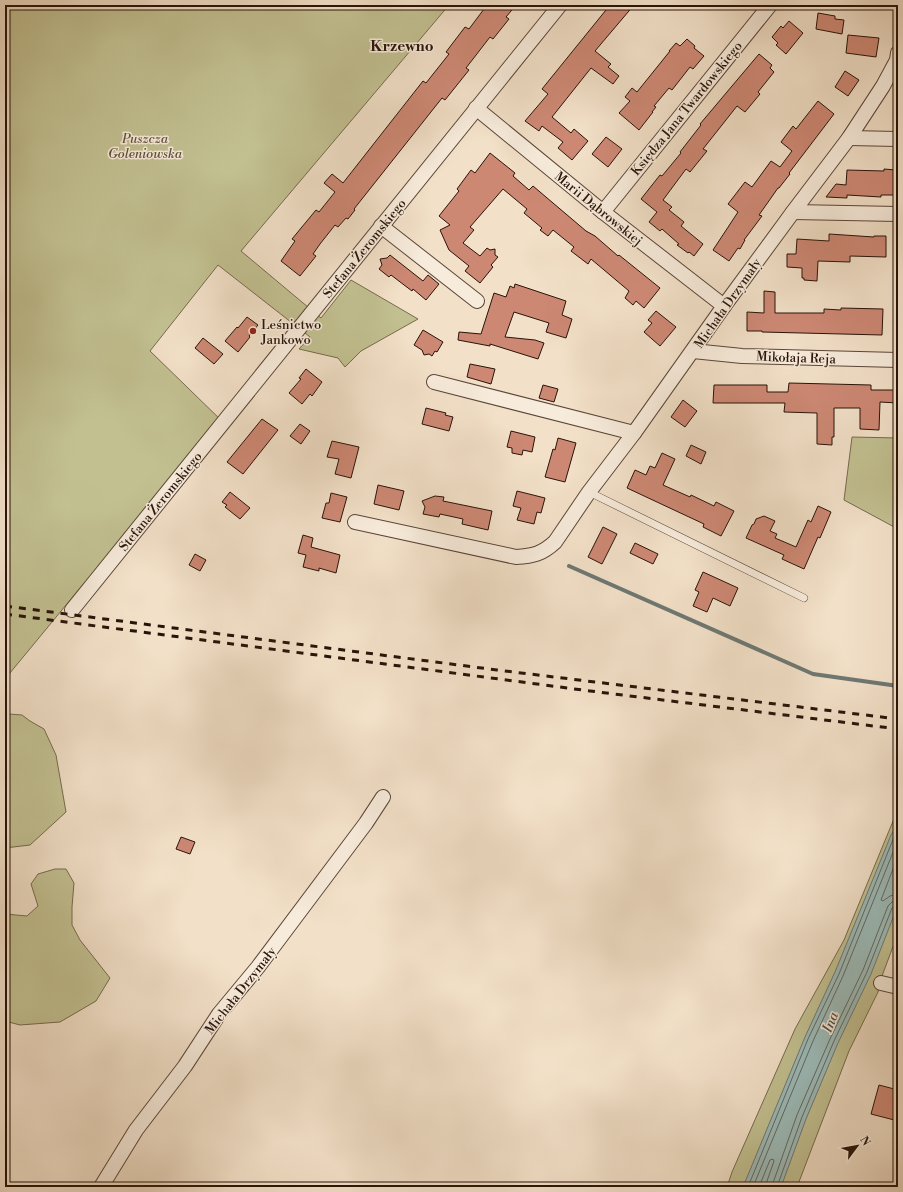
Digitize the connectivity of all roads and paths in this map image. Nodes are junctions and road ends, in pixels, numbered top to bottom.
1 (560, 5) edge
2 (770, 5) edge
3 (898, 53) edge
4 (476, 108) junction
5 (849, 138) junction
6 (898, 139) edge
7 (603, 212) junction
8 (793, 212) junction
9 (898, 214) edge
10 (381, 226) junction
11 (477, 301) dead end
12 (724, 306) junction
13 (693, 351) junction
14 (898, 360) edge
15 (434, 382) dead end
16 (634, 433) junction
17 (589, 492) junction
18 (355, 522) dead end
19 (804, 598) dead end
20 (72, 610) dead end
21 (383, 797) dead end
22 (881, 983) dead end
23 (898, 987) edge
24 (101, 1187) edge

1 - 4 street, Stefana Żeromskiego
2 - 7 street, Księdza Jana Twardowskiego
3 - 5 street, Michała Drzymały
4 - 7 street, Marii Dąbrowskiej
4 - 10 street, Stefana Żeromskiego
5 - 6 street
5 - 8 street, Michała Drzymały
7 - 12 street, Marii Dąbrowskiej
8 - 9 street
8 - 12 street, Michała Drzymały
10 - 11 street
10 - 20 street, Stefana Żeromskiego
12 - 13 street, Michała Drzymały
13 - 14 street, Mikołaja Reja
13 - 16 street, Michała Drzymały
15 - 16 street
16 - 17 street, Michała Drzymały
17 - 18 street, Michała Drzymały
17 - 19 lane
21 - 24 street, Michała Drzymały
22 - 23 street

